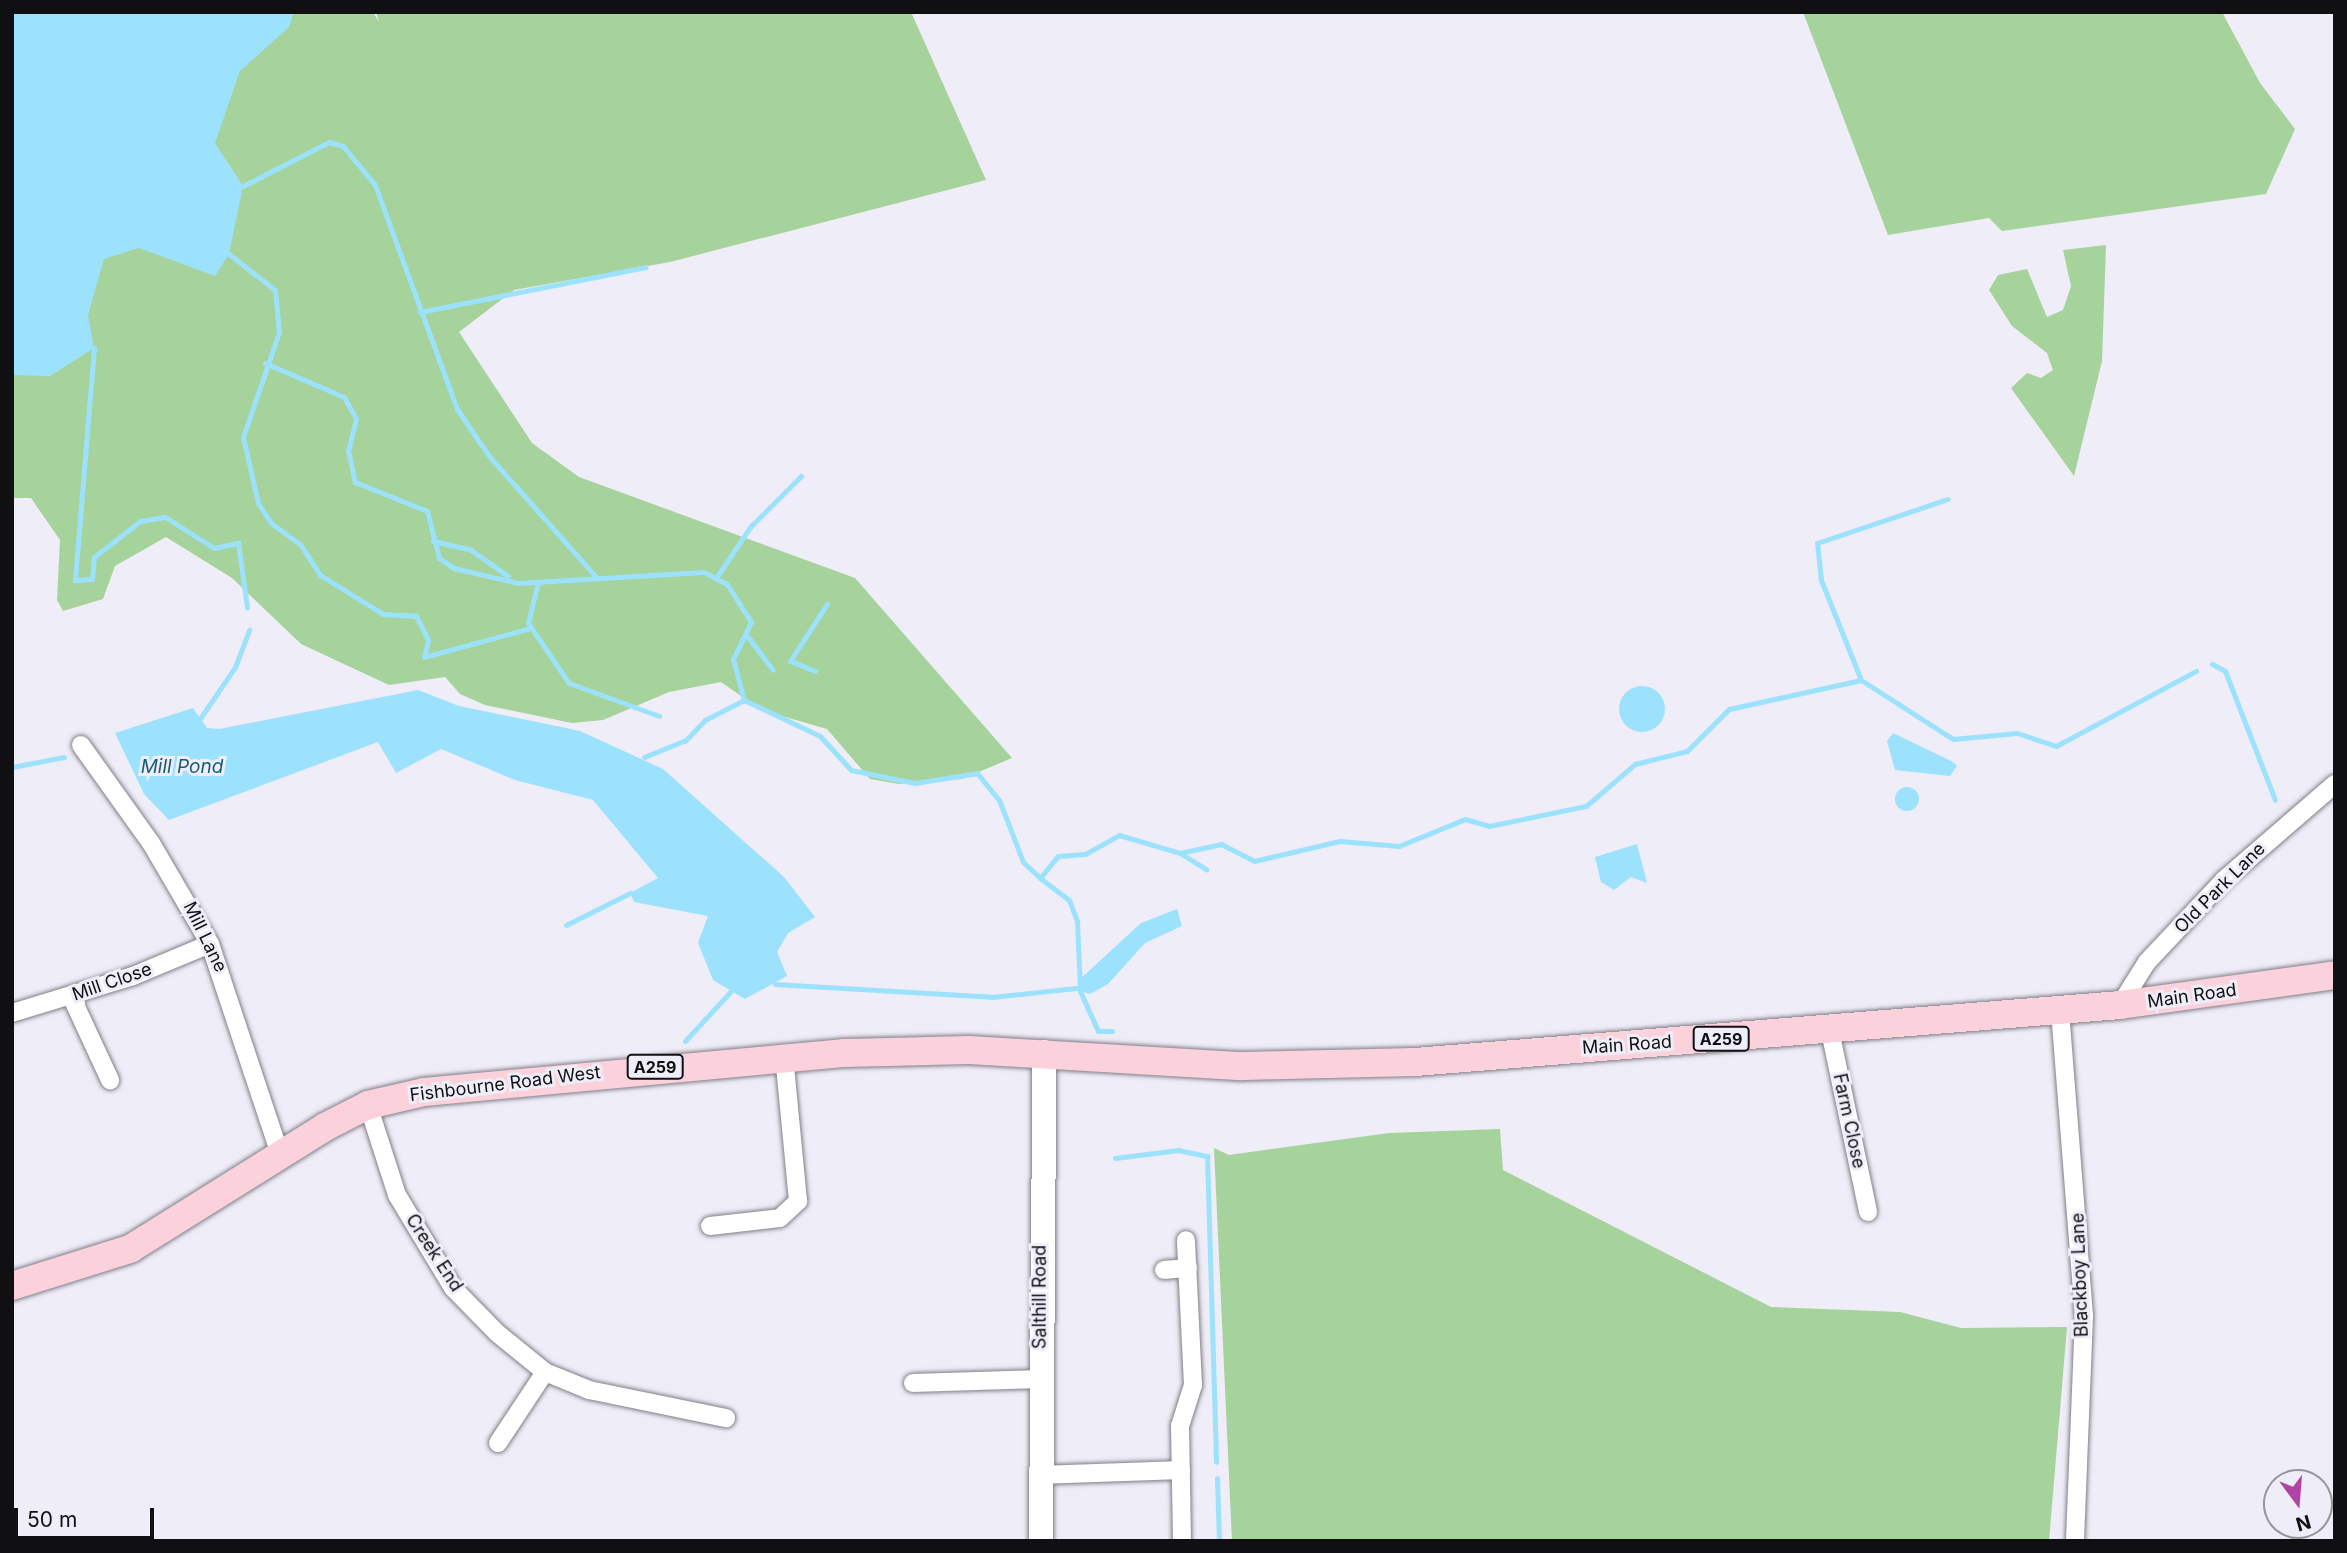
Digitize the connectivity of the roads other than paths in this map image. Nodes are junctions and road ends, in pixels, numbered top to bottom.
1 (80, 744) dead end
2 (2335, 784) edge
3 (210, 944) junction
4 (2335, 975) edge
5 (71, 996) junction
6 (2120, 1005) junction
7 (2060, 1011) junction
8 (12, 1013) edge
9 (1830, 1031) junction
10 (1044, 1052) junction
11 (784, 1056) junction
12 (110, 1080) dead end
13 (368, 1105) junction
14 (281, 1154) junction
15 (1868, 1212) dead end
16 (710, 1226) dead end
17 (1186, 1240) dead end
18 (1188, 1268) junction
19 (1164, 1270) dead end
20 (12, 1286) edge
21 (545, 1371) junction
22 (1040, 1379) junction
23 (913, 1383) dead end
24 (726, 1418) dead end
25 (498, 1443) dead end
26 (1181, 1470) junction
27 (1041, 1475) junction
28 (1041, 1541) edge
29 (1182, 1541) edge
30 (2075, 1541) edge

1 - 3 street, Mill Lane
2 - 6 street, Old Park Lane
3 - 5 street, Mill Close
3 - 14 street, Mill Lane
4 - 6 main road, Main Road / A259
5 - 8 street, Mill Close
5 - 12 street
6 - 7 main road, Main Road / A259
7 - 9 main road, Main Road / A259
7 - 30 street, Blackboy Lane
9 - 10 main road, Main Road / A259
9 - 15 street, Farm Close
10 - 11 main road, Fishbourne Road West / A259
10 - 22 street, Salthill Road
11 - 13 main road, Fishbourne Road West / A259
11 - 16 street
13 - 14 main road, Fishbourne Road West / A259
13 - 21 street, Creek End
14 - 20 main road, Fishbourne Road West / A259
17 - 18 street
18 - 19 street
18 - 26 street
21 - 24 street, Creek End
21 - 25 street
22 - 23 street
22 - 27 street, Salthill Road
26 - 27 street
26 - 29 street
27 - 28 street, Salthill Road

